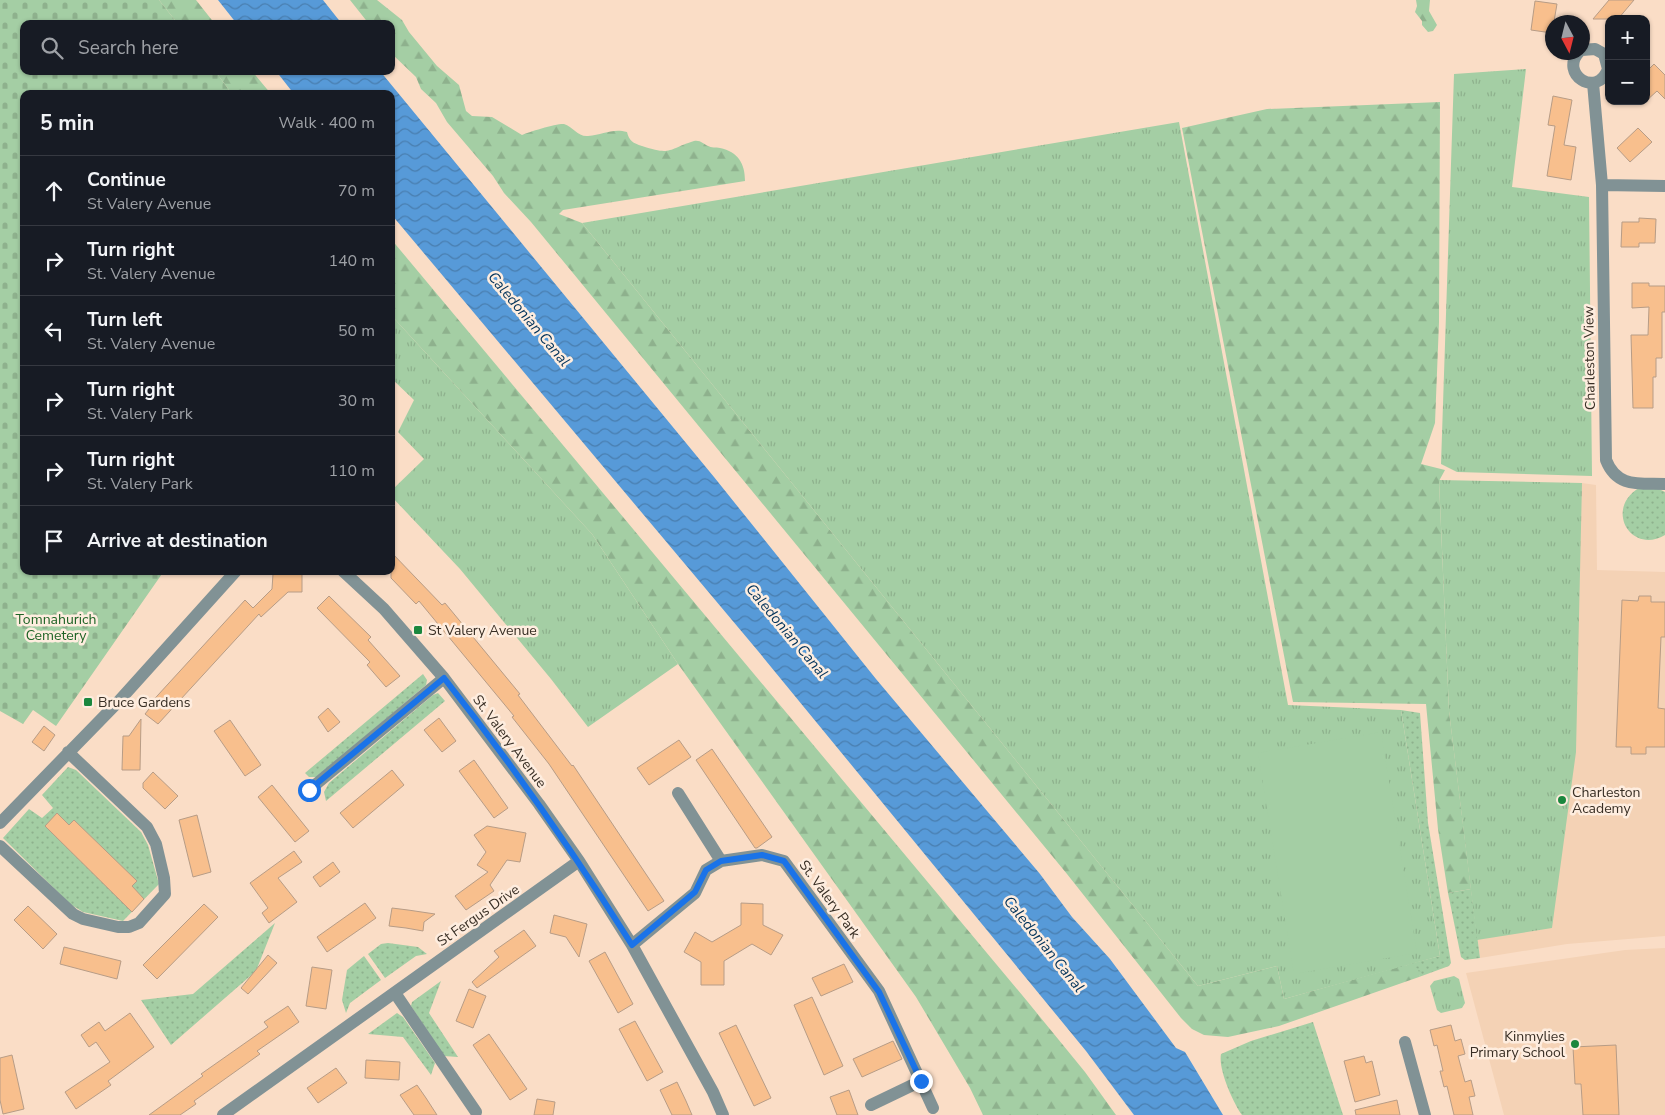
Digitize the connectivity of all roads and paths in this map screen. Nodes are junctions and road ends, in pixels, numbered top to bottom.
1 (1590, 49) edge
2 (1575, 60) edge
3 (1593, 83) junction
4 (1602, 185) junction
5 (1665, 186) edge
6 (1665, 484) edge
7 (232, 575) edge
8 (348, 575) edge
9 (444, 678) junction
10 (68, 752) junction
11 (309, 790) dead end
12 (678, 793) dead end
13 (0, 823) edge
14 (0, 846) edge
15 (579, 861) junction
16 (721, 861) junction
17 (632, 945) junction
18 (395, 993) junction
19 (1405, 1042) dead end
20 (921, 1081) junction
21 (871, 1105) dead end
22 (933, 1108) dead end
23 (476, 1112) dead end
24 (223, 1115) edge
25 (723, 1115) edge
26 (1425, 1115) edge

1 - 3 street
2 - 3 street
3 - 4 street, Charleston View
4 - 5 street
4 - 6 street, Charleston View
7 - 10 street
8 - 9 street, St. Valery Avenue
9 - 11 street
9 - 15 street, St. Valery Avenue
10 - 13 street
10 - 14 street
12 - 16 street
15 - 17 street, St. Valery Avenue
15 - 18 street, St Fergus Drive
16 - 17 street
16 - 20 street, St. Valery Park
17 - 25 street, St. Valery Avenue
18 - 23 street
18 - 24 street, St Fergus Drive
19 - 26 street
20 - 21 street
20 - 22 street, St. Valery Park

